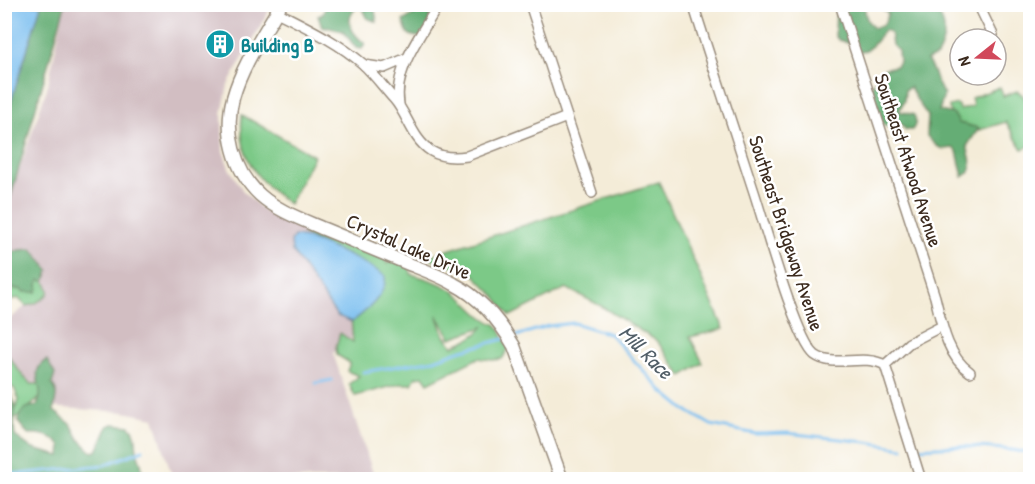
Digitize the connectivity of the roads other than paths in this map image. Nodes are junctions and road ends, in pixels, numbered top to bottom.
1 (439, 4) edge
2 (530, 4) edge
3 (693, 4) edge
4 (840, 4) edge
5 (978, 4) edge
6 (279, 8) edge
7 (989, 27) edge
8 (409, 57) junction
9 (364, 65) junction
10 (400, 106) junction
11 (567, 117) junction
12 (592, 193) dead end
13 (942, 326) junction
14 (885, 365) junction
15 (970, 372) dead end
16 (562, 480) edge
17 (921, 480) edge

1 - 8 street
2 - 11 street
3 - 14 street, Southeast Bridgeway Avenue
4 - 13 street, Southeast Atwood Avenue
5 - 7 street
6 - 9 street
6 - 16 street, Crystal Lake Drive
8 - 9 street
8 - 10 street
9 - 10 street
10 - 11 street
11 - 12 street
13 - 14 street
13 - 15 street, Southeast Atwood Avenue
14 - 17 street

